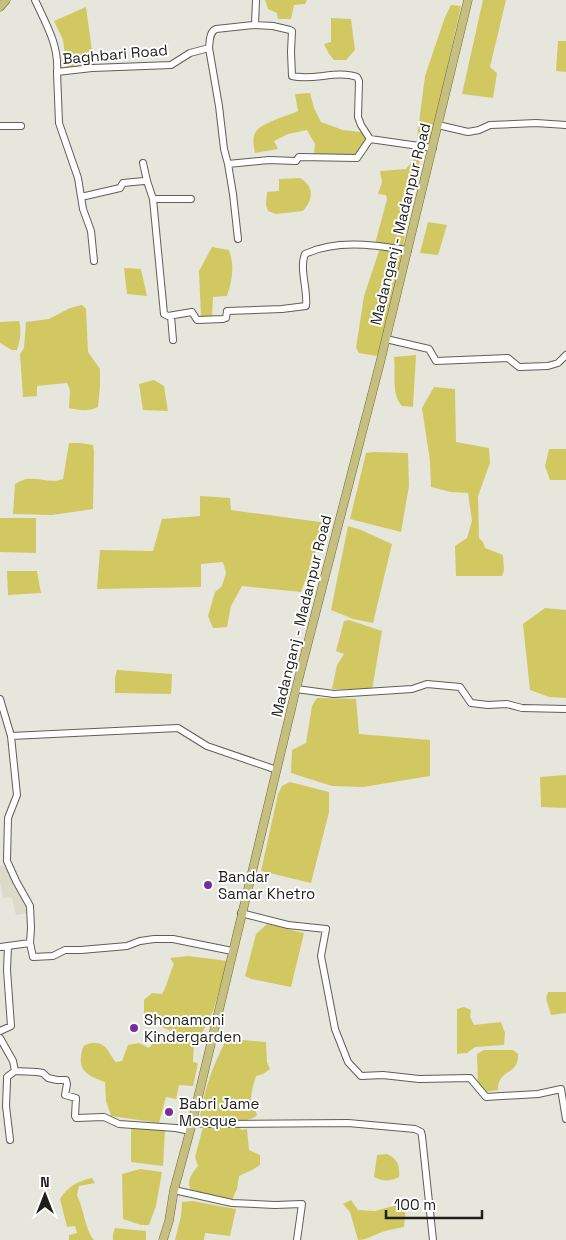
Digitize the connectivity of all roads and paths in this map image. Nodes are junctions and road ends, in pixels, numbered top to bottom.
1 (6, 0) edge
2 (35, 0) edge
3 (256, 0) edge
4 (468, 0) edge
5 (0, 7) edge
6 (255, 26) junction
7 (209, 48) junction
8 (57, 72) junction
9 (438, 125) junction
10 (566, 125) edge
11 (0, 126) edge
12 (21, 126) dead end
13 (370, 139) junction
14 (433, 148) junction
15 (143, 164) dead end
16 (228, 164) junction
17 (147, 181) junction
18 (81, 197) junction
19 (153, 199) junction
20 (191, 199) dead end
21 (238, 238) dead end
22 (408, 250) junction
23 (94, 262) dead end
24 (171, 316) junction
25 (386, 339) junction
26 (173, 340) dead end
27 (566, 355) edge
28 (296, 689) junction
29 (1, 701) edge
30 (566, 709) edge
31 (11, 736) junction
32 (277, 770) junction
33 (241, 913) junction
34 (30, 943) junction
35 (8, 946) junction
36 (0, 947) edge
37 (232, 951) junction
38 (0, 1031) edge
39 (0, 1038) edge
40 (16, 1071) junction
41 (566, 1120) edge
42 (191, 1127) junction
43 (10, 1140) dead end
44 (174, 1190) junction
45 (163, 1240) edge
46 (297, 1240) edge
47 (434, 1240) edge

1 - 5 main road
2 - 8 street, Baghbari Road
3 - 6 street
4 - 9 main road, Madanganj - Madanpur Road
6 - 7 street
6 - 13 street
7 - 8 street, Baghbari Road
7 - 16 street
8 - 18 street
9 - 10 street
9 - 14 main road, Madanganj - Madanpur Road
11 - 12 street
13 - 14 street
13 - 16 street
14 - 22 main road, Madanganj - Madanpur Road
15 - 17 street
16 - 21 street
17 - 18 street
17 - 19 street
18 - 23 street
19 - 20 street
19 - 24 street
22 - 24 street
22 - 25 main road, Madanganj - Madanpur Road
24 - 26 street
25 - 27 street
25 - 28 main road, Madanganj - Madanpur Road
28 - 30 street
28 - 32 main road, Madanganj - Madanpur Road
29 - 31 street
31 - 32 street
31 - 34 street
32 - 33 main road, Madanganj - Madanpur Road
33 - 37 main road, Madanganj - Madanpur Road
33 - 41 street
34 - 35 street
34 - 37 street
35 - 36 street
35 - 38 street
37 - 42 main road, Madanganj - Madanpur Road
39 - 40 street
40 - 42 street
40 - 43 street
42 - 44 main road, Madanganj - Madanpur Road
42 - 47 street
44 - 45 main road, Madanganj - Madanpur Road
44 - 46 street

